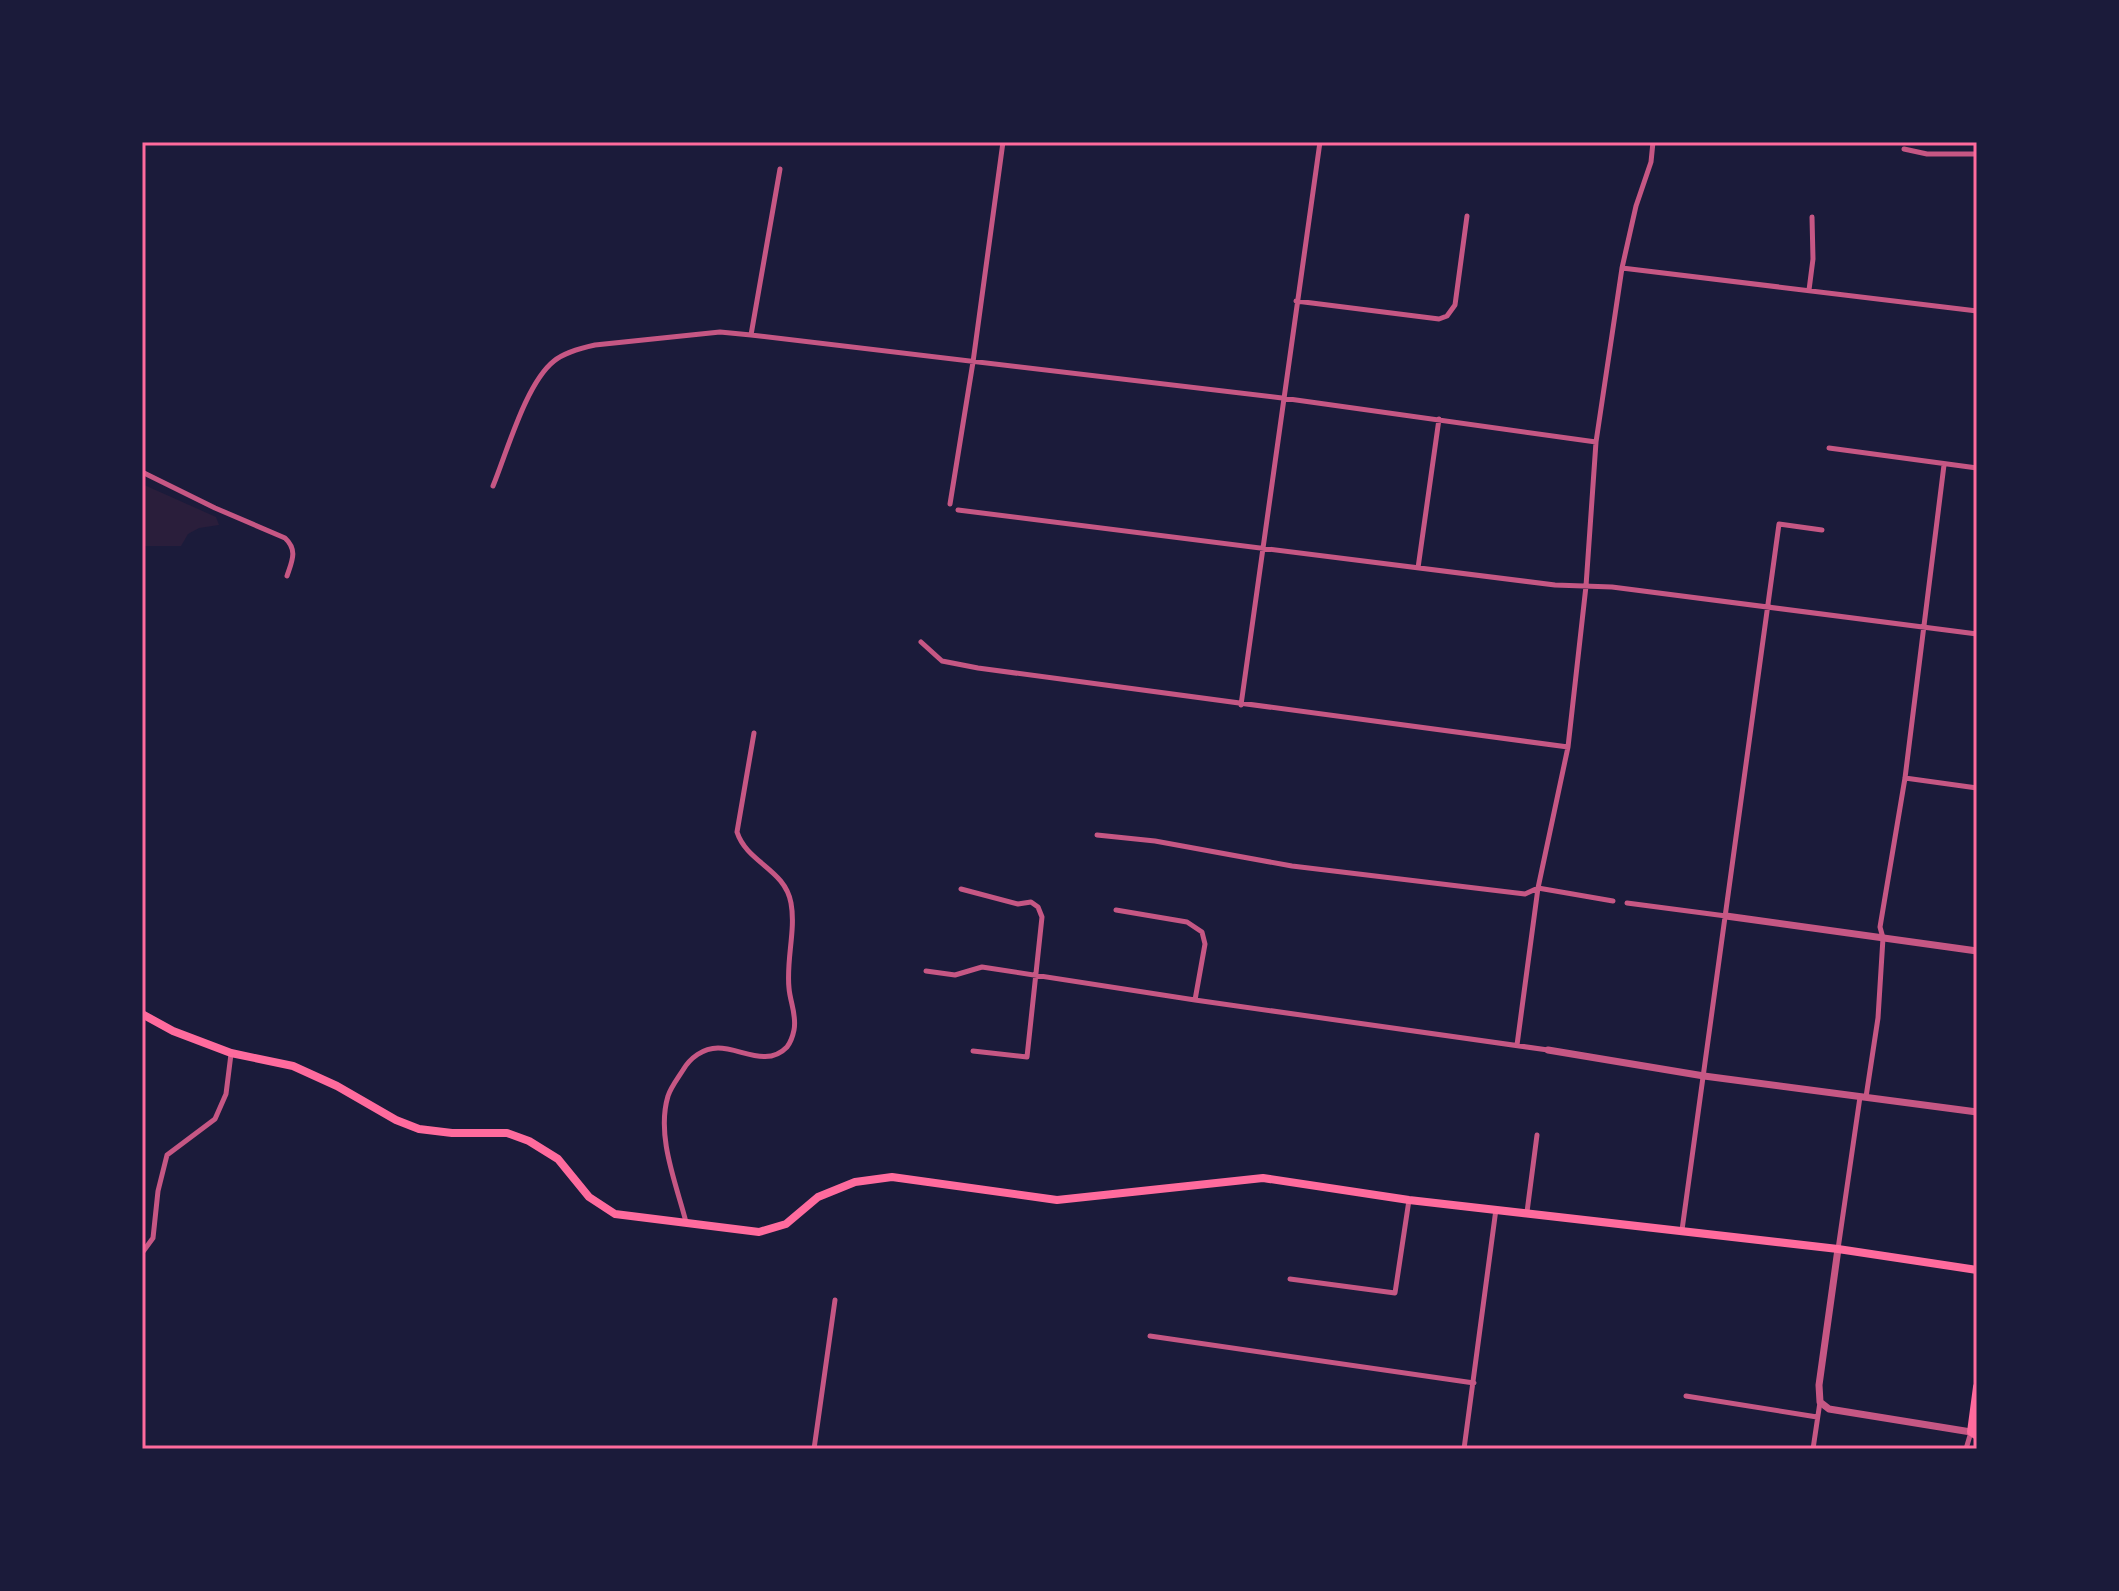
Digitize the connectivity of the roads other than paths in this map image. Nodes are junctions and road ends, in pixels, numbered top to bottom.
1 (1003, 142) edge
2 (1320, 142) edge
3 (1653, 142) edge
4 (1904, 149) dead end
5 (1977, 154) edge
6 (780, 169) dead end
7 (1467, 216) dead end
8 (1812, 217) dead end
9 (1622, 268) junction
10 (1809, 290) junction
11 (1296, 301) junction
12 (1977, 311) edge
13 (751, 335) junction
14 (973, 362) junction
15 (1282, 398) junction
16 (1439, 419) junction
17 (1596, 442) junction
18 (1829, 448) dead end
19 (1944, 465) junction
20 (1977, 468) edge
21 (142, 472) edge
22 (493, 486) dead end
23 (950, 504) dead end
24 (958, 510) dead end
25 (1822, 530) dead end
26 (1261, 550) junction
27 (1418, 568) junction
28 (287, 576) dead end
29 (1586, 586) junction
30 (1768, 605) junction
31 (1924, 626) junction
32 (1977, 634) edge
33 (921, 642) dead end
34 (1241, 705) junction
35 (754, 733) dead end
36 (1568, 747) junction
37 (1905, 778) junction
38 (1977, 788) edge
39 (1097, 835) dead end
40 (1538, 888) junction
41 (961, 889) dead end
42 (1613, 901) dead end
43 (1627, 903) dead end
44 (1116, 910) dead end
45 (1726, 916) junction
46 (1883, 938) junction
47 (1977, 951) edge
48 (926, 971) dead end
49 (1036, 975) junction
50 (1195, 1000) junction
51 (142, 1014) edge
52 (1517, 1045) junction
53 (1548, 1050) joint
54 (973, 1051) dead end
55 (231, 1053) junction
56 (1704, 1076) junction
57 (1863, 1097) junction
58 (1977, 1112) edge
59 (1537, 1135) dead end
60 (1409, 1200) junction
61 (1496, 1209) junction
62 (1527, 1212) junction
63 (686, 1223) junction
64 (1682, 1230) junction
65 (1838, 1249) junction
66 (142, 1253) edge
67 (1977, 1270) edge
68 (1290, 1279) dead end
69 (835, 1300) dead end
70 (1150, 1336) dead end
71 (1474, 1383) junction
72 (1977, 1387) edge
73 (1686, 1396) dead end
74 (1820, 1402) junction
75 (1817, 1417) junction
76 (1974, 1434) edge
77 (814, 1449) edge
78 (1464, 1449) edge
79 (1813, 1449) edge
80 (1966, 1449) edge

1 - 14 street
2 - 11 street
3 - 9 street
4 - 5 street
6 - 13 street
7 - 11 street
8 - 10 street
9 - 10 street
9 - 17 street
10 - 12 street
11 - 15 street
13 - 14 street
13 - 22 street
14 - 15 street
14 - 23 street
15 - 16 street
15 - 26 street
16 - 17 street
16 - 27 street
17 - 29 street
18 - 19 street
19 - 20 street
19 - 31 street
21 - 28 street
24 - 26 street
25 - 30 street
26 - 27 street
26 - 34 street
27 - 29 street
29 - 30 street
29 - 36 street
30 - 31 street
30 - 45 street
31 - 32 street
31 - 37 street
33 - 34 street
34 - 36 street
35 - 63 street
36 - 40 street
37 - 38 street
37 - 46 street
39 - 40 street
40 - 42 street
40 - 52 street
41 - 49 street
43 - 45 street
44 - 50 street
45 - 46 street
45 - 56 street
46 - 47 street
46 - 57 street
48 - 49 street
49 - 50 street
49 - 54 street
50 - 52 street
51 - 55 main road
52 - 53 street
53 - 56 street
55 - 63 main road
55 - 66 street
56 - 57 street
56 - 64 street
57 - 58 street
57 - 65 street
59 - 62 street
60 - 61 main road
60 - 63 main road
60 - 68 street
61 - 62 main road
61 - 71 street
62 - 64 main road
64 - 65 main road
65 - 67 main road
65 - 74 street
69 - 77 street
70 - 71 street
71 - 78 street
72 - 76 main road
73 - 75 street
74 - 75 street
74 - 76 street
75 - 79 street
76 - 80 street

